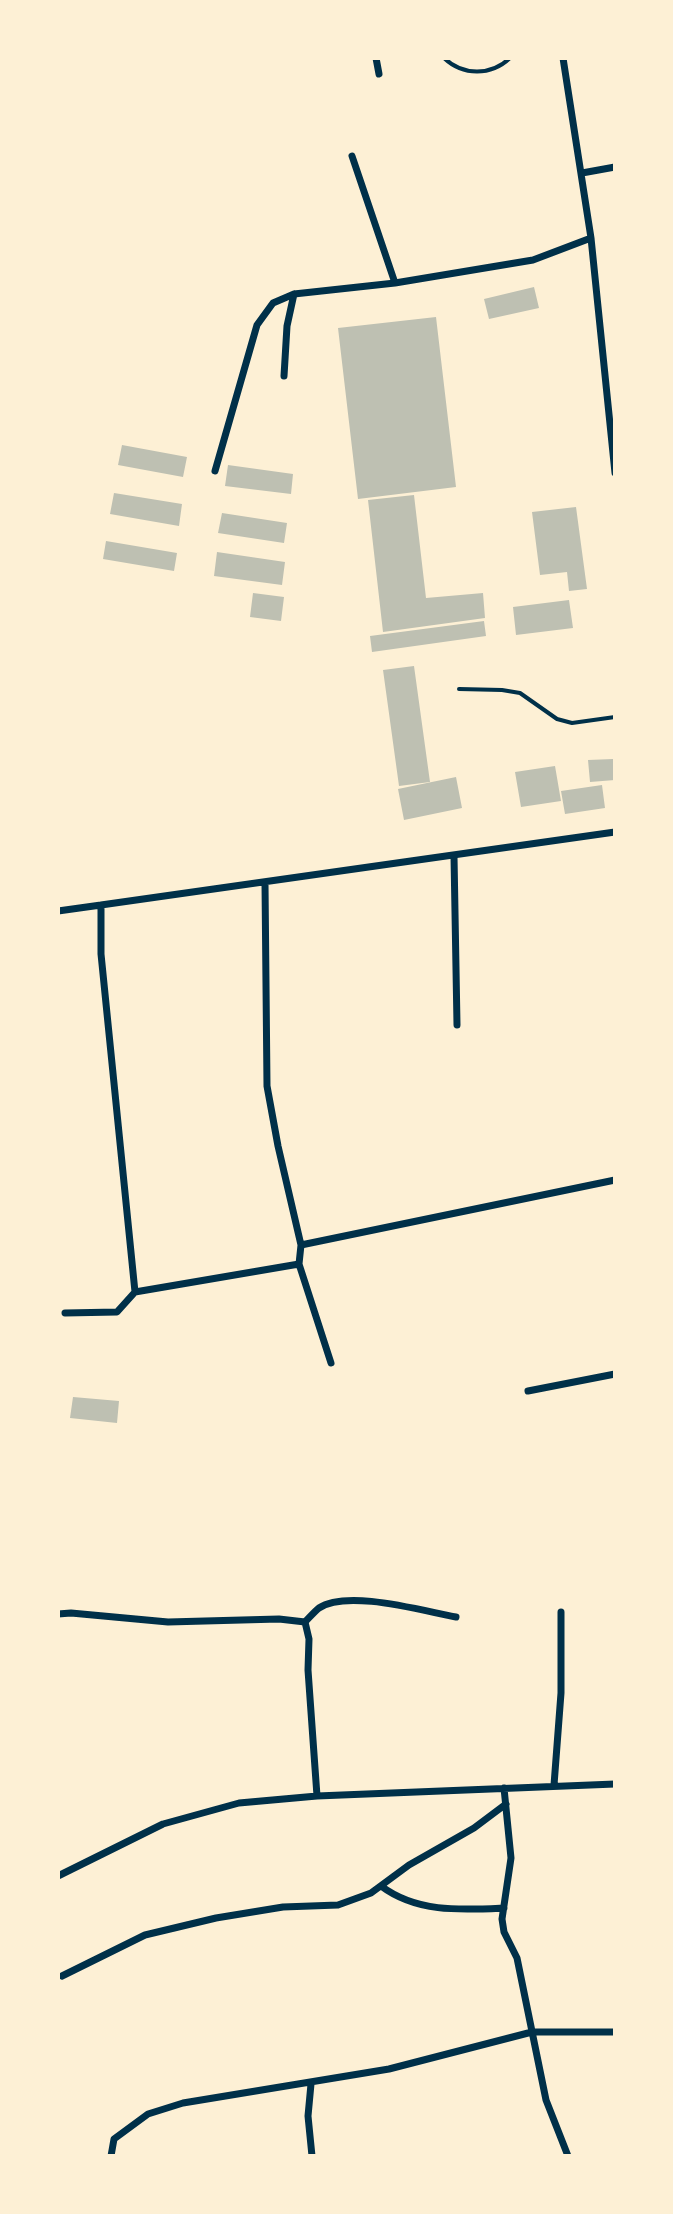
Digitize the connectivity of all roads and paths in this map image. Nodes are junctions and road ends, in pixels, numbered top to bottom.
1 (376, 58) edge
2 (444, 58) edge
3 (510, 58) edge
4 (563, 58) edge
5 (379, 74) dead end
6 (352, 156) dead end
7 (615, 167) edge
8 (582, 173) junction
9 (591, 238) junction
10 (395, 283) junction
11 (294, 294) junction
12 (615, 375) edge
13 (284, 376) dead end
14 (603, 377) junction
15 (215, 471) dead end
16 (615, 473) edge
17 (459, 689) dead end
18 (615, 717) edge
19 (615, 832) edge
20 (454, 856) junction
21 (265, 883) junction
22 (101, 905) junction
23 (58, 911) edge
24 (457, 1025) dead end
25 (615, 1180) edge
26 (301, 1245) junction
27 (299, 1264) junction
28 (135, 1292) junction
29 (65, 1313) dead end
30 (331, 1363) dead end
31 (615, 1374) edge
32 (528, 1391) dead end
33 (561, 1612) dead end
34 (58, 1614) edge
35 (456, 1617) dead end
36 (305, 1622) junction
37 (615, 1784) edge
38 (554, 1785) junction
39 (504, 1788) junction
40 (317, 1796) junction
41 (506, 1804) junction
42 (58, 1876) edge
43 (381, 1886) junction
44 (504, 1908) junction
45 (62, 1976) dead end
46 (532, 2032) junction
47 (615, 2032) edge
48 (311, 2084) junction
49 (111, 2156) edge
50 (312, 2156) edge
51 (568, 2156) edge

1 - 5 street
2 - 3 lane
4 - 8 street
6 - 10 street
7 - 8 street
8 - 9 street
9 - 10 street
9 - 14 street
10 - 11 street
11 - 13 street
11 - 15 street
12 - 14 street
14 - 16 street
17 - 18 lane
19 - 20 street
20 - 21 street
20 - 24 street
21 - 22 street
21 - 26 street
22 - 23 street
22 - 28 street
25 - 26 street
26 - 27 street
27 - 28 street
27 - 30 street
28 - 29 street
31 - 32 street
33 - 38 street
34 - 36 street
35 - 36 street
36 - 40 street
37 - 38 street
38 - 39 street
39 - 40 street
39 - 41 street
40 - 42 street
41 - 43 street
41 - 44 street
43 - 44 street
43 - 45 street
44 - 46 street
46 - 47 street
46 - 48 street
46 - 51 street
48 - 49 street
48 - 50 street

